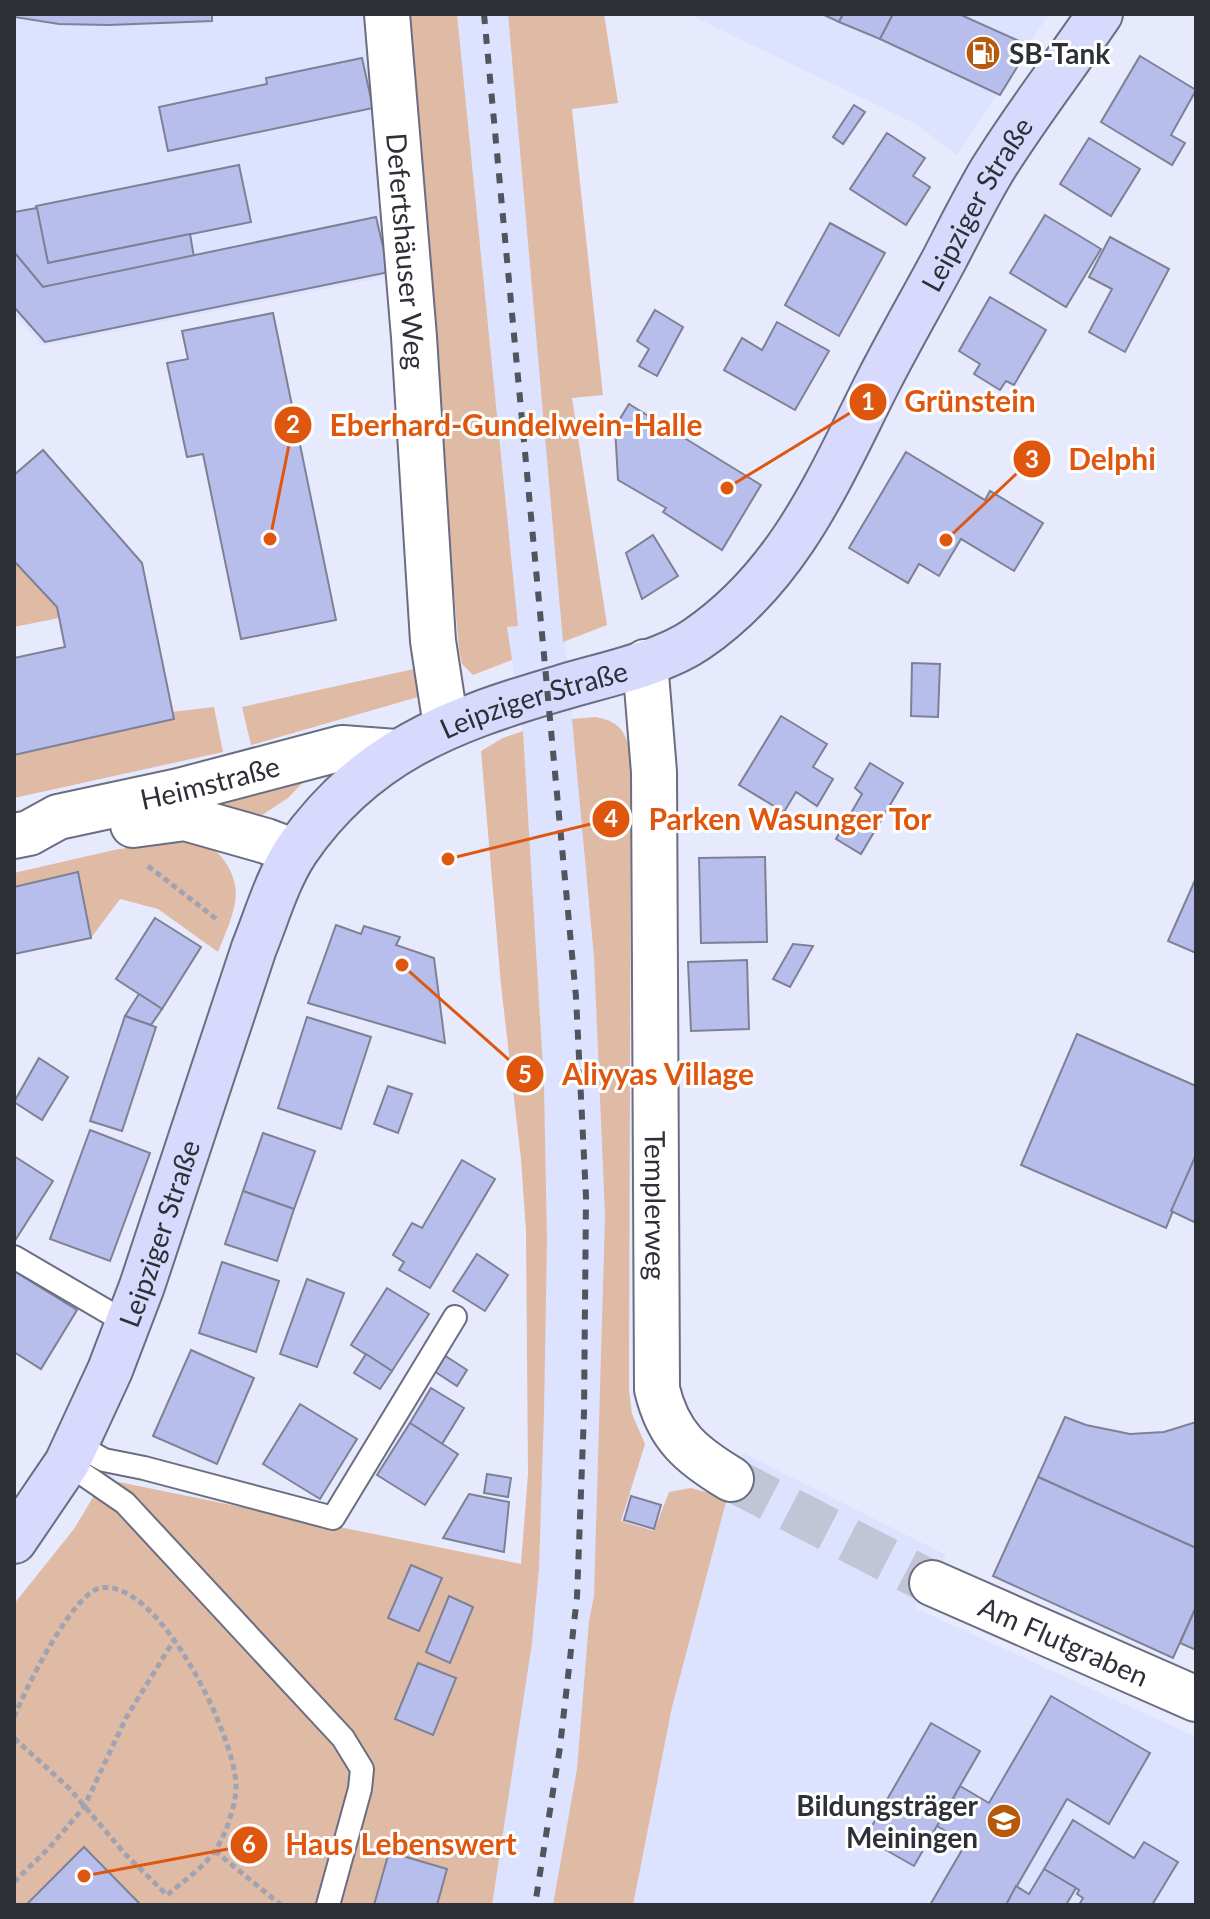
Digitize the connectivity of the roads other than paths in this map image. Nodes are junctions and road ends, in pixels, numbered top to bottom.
1 (387, 14) edge
2 (1100, 14) edge
3 (645, 662) junction
4 (446, 726) junction
5 (396, 752) junction
6 (21, 834) edge
7 (295, 852) junction
8 (14, 1257) edge
9 (455, 1317) dead end
10 (127, 1323) junction
11 (72, 1453) junction
12 (731, 1479) tunnel mouth
13 (14, 1541) edge
14 (932, 1583) tunnel mouth
15 (1196, 1699) edge
16 (328, 1905) edge

1 - 4 street, Defertshäuser Weg
2 - 3 main road, Leipziger Straße
3 - 4 main road, Leipziger Straße
3 - 12 street, Templerweg
4 - 5 main road, Leipziger Straße
5 - 6 street, Heimstraße
5 - 7 main road, Leipziger Straße
6 - 7 street, Heimstraße
7 - 10 main road, Leipziger Straße
8 - 10 lane
9 - 11 lane
10 - 11 main road, Leipziger Straße
11 - 13 main road, Leipziger Straße
11 - 16 lane
14 - 15 street, Am Flutgraben

